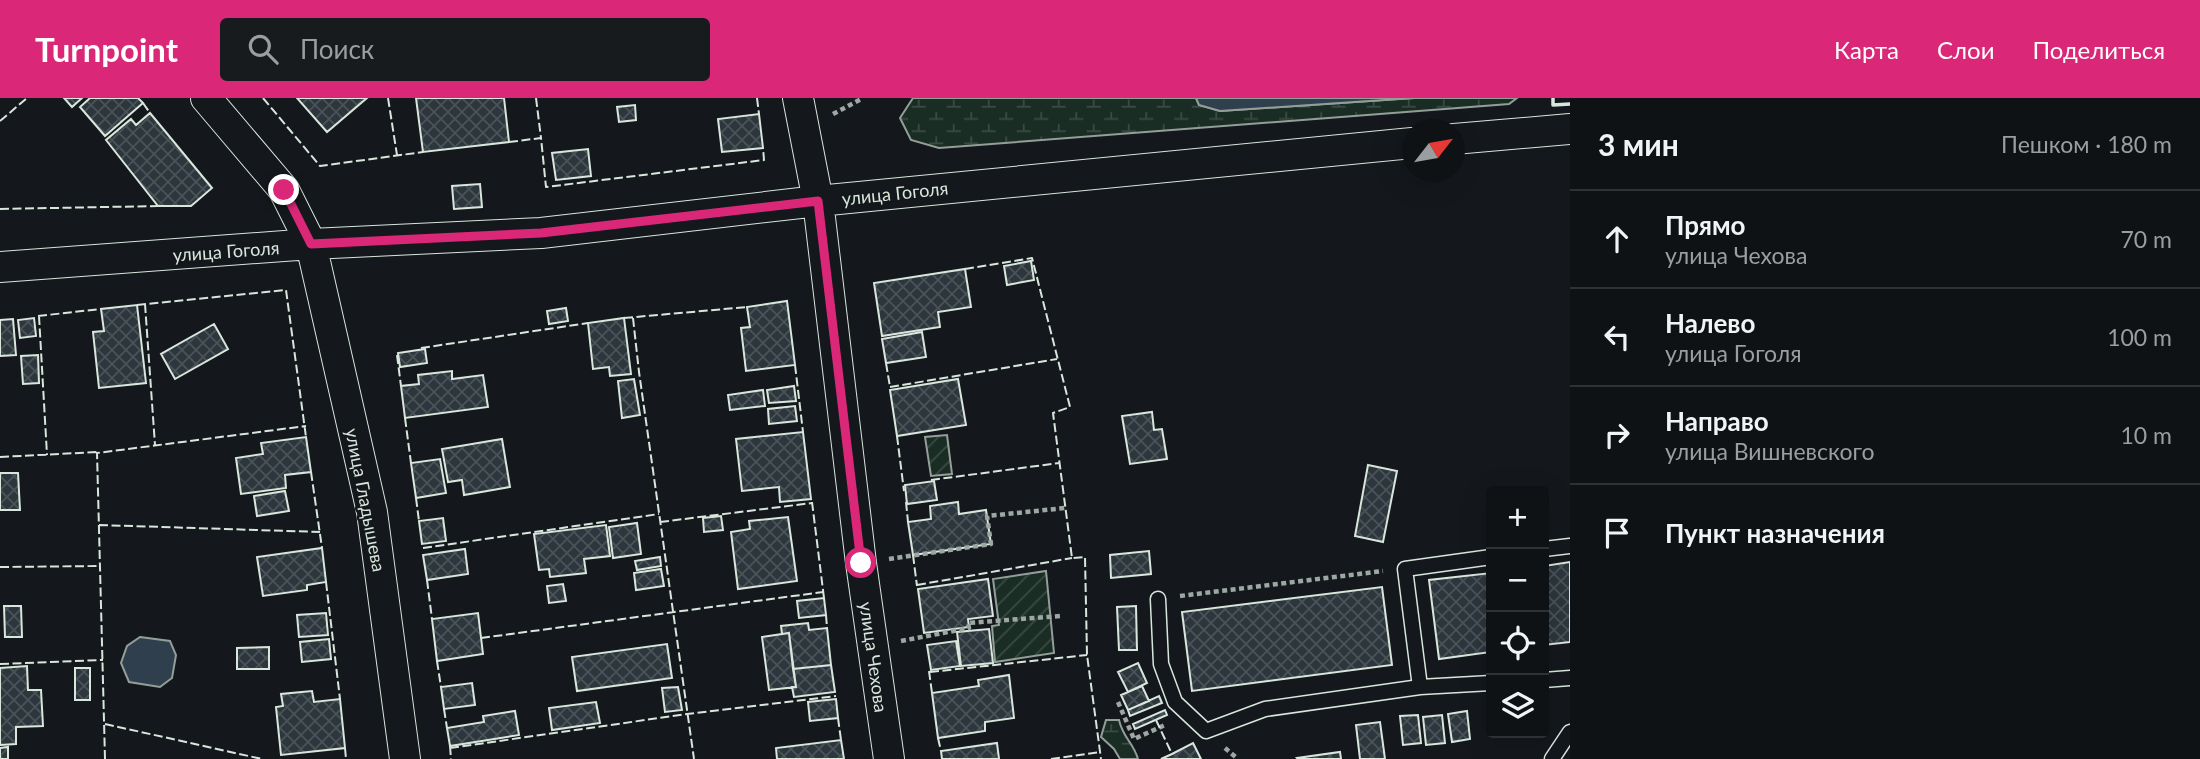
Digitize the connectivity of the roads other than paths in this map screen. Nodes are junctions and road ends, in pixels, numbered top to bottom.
1 (206, 98) edge
2 (798, 98) edge
3 (1570, 128) edge
4 (1465, 138) edge
5 (1402, 145) edge
6 (818, 201) junction
7 (311, 244) junction
8 (0, 267) edge
9 (1570, 546) edge
10 (1549, 549) edge
11 (1486, 558) edge
12 (1158, 599) road end
13 (1570, 678) edge
14 (1549, 680) edge
15 (1486, 683) edge
16 (1420, 687) junction
17 (1570, 732) edge
18 (405, 759) edge
19 (889, 759) edge
20 (1552, 759) edge

1 - 7 street, улица Гладышева
2 - 6 street, улица Чехова
3 - 4 street
5 - 6 street, улица Гоголя
6 - 7 street, улица Гоголя
6 - 19 street, улица Чехова
7 - 8 street, улица Гоголя
7 - 18 street, улица Гладышева
9 - 10 lane
11 - 16 lane
12 - 16 lane
13 - 14 lane
15 - 16 lane
17 - 20 lane

